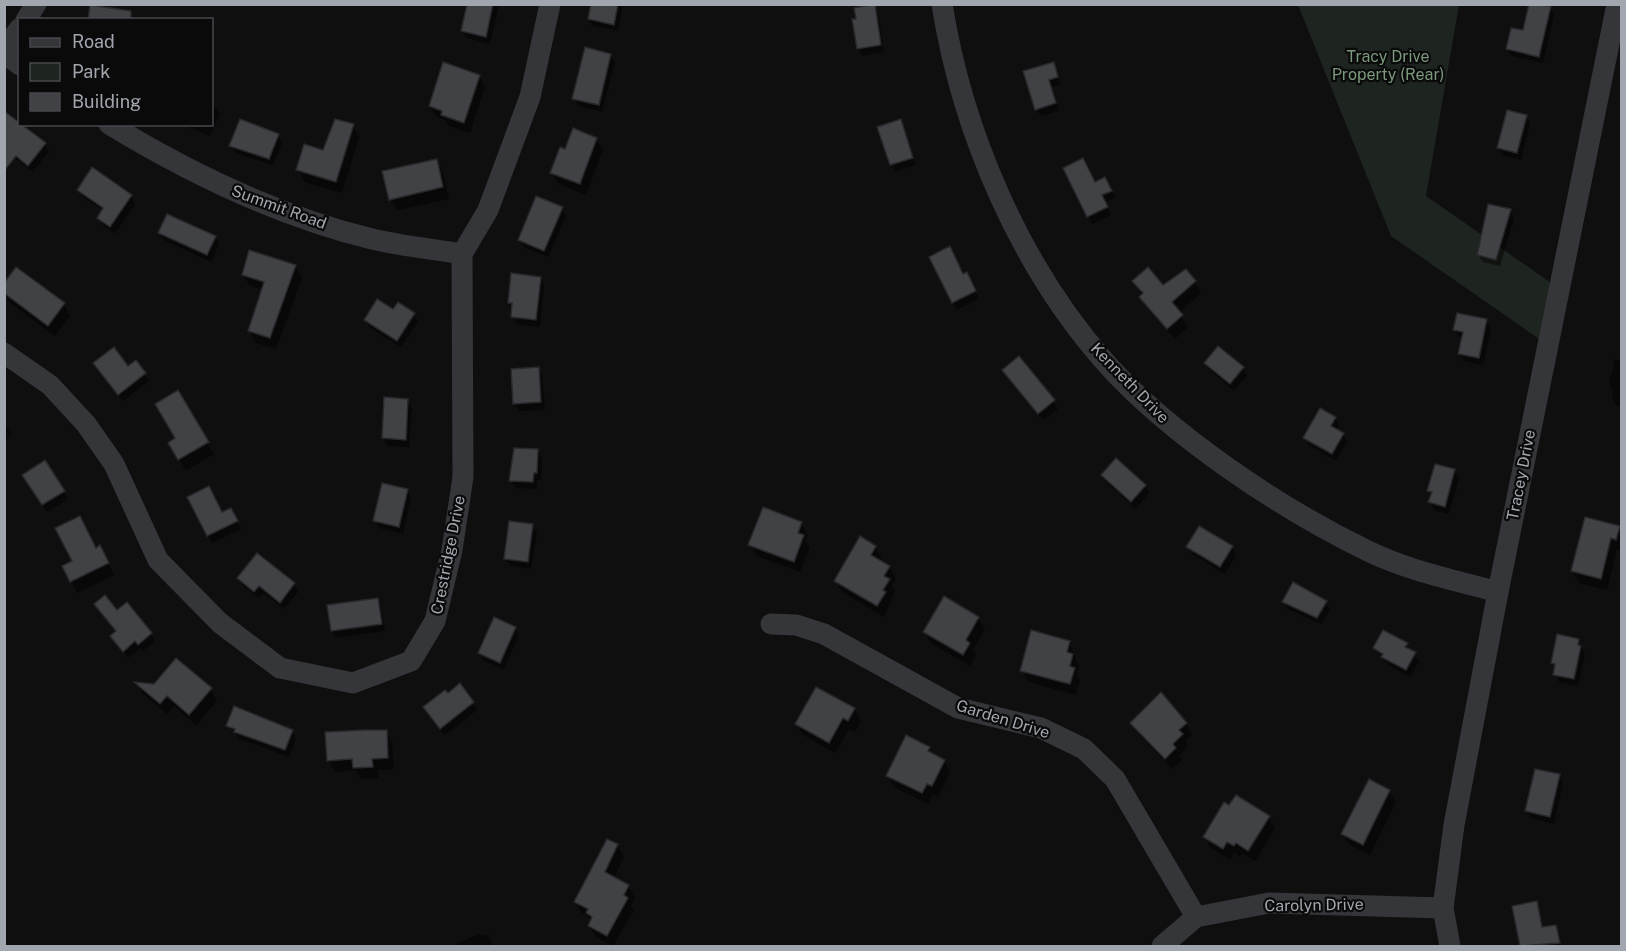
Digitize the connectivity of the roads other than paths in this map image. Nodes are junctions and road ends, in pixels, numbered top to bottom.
1 (36, 4) edge
2 (550, 4) edge
3 (942, 4) edge
4 (1617, 4) edge
5 (27, 18) edge
6 (18, 31) edge
7 (4, 52) edge
8 (18, 62) edge
9 (112, 126) edge
10 (462, 254) junction
11 (4, 353) edge
12 (1498, 592) junction
13 (771, 624) dead end
14 (1443, 908) junction
15 (1196, 917) junction
16 (1162, 946) edge
17 (1450, 946) edge

1 - 5 street
2 - 10 street
3 - 12 street, Kenneth Drive
4 - 12 street, Tracey Drive
6 - 7 street
7 - 8 street
9 - 10 street, Summit Road
10 - 11 street, Crestridge Drive
12 - 14 street, Tracey Drive
13 - 15 street, Garden Drive
14 - 15 street, Carolyn Drive
14 - 17 street, Tracey Drive
15 - 16 street, Carolyn Drive

